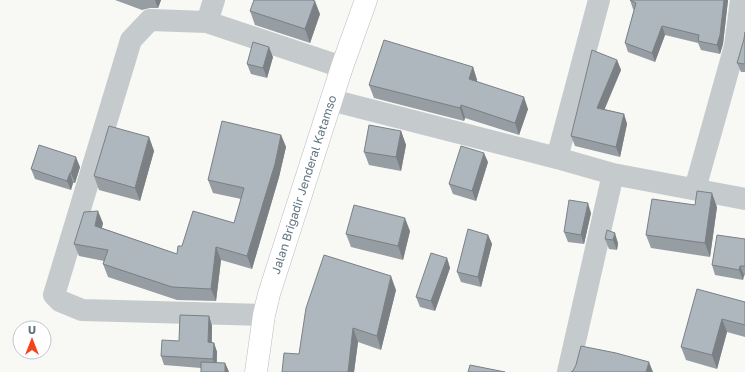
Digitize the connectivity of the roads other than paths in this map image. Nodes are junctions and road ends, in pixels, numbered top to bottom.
1 (214, 0) edge
2 (366, 0) edge
3 (599, 0) edge
4 (741, 0) edge
5 (207, 22) junction
6 (342, 67) junction
7 (331, 100) junction
8 (556, 158) junction
9 (613, 174) junction
10 (695, 189) junction
11 (745, 199) edge
12 (264, 314) junction
13 (256, 372) edge
14 (568, 372) edge

1 - 5 street
2 - 6 main road, Jalan Brigadir Jenderal Katamso
3 - 8 street
4 - 10 street
5 - 6 street
5 - 12 street
6 - 7 main road, Jalan Brigadir Jenderal Katamso
7 - 8 street
7 - 12 main road, Jalan Brigadir Jenderal Katamso
8 - 9 street
9 - 10 street
9 - 14 street
10 - 11 street
12 - 13 main road, Jalan Brigadir Jenderal Katamso

